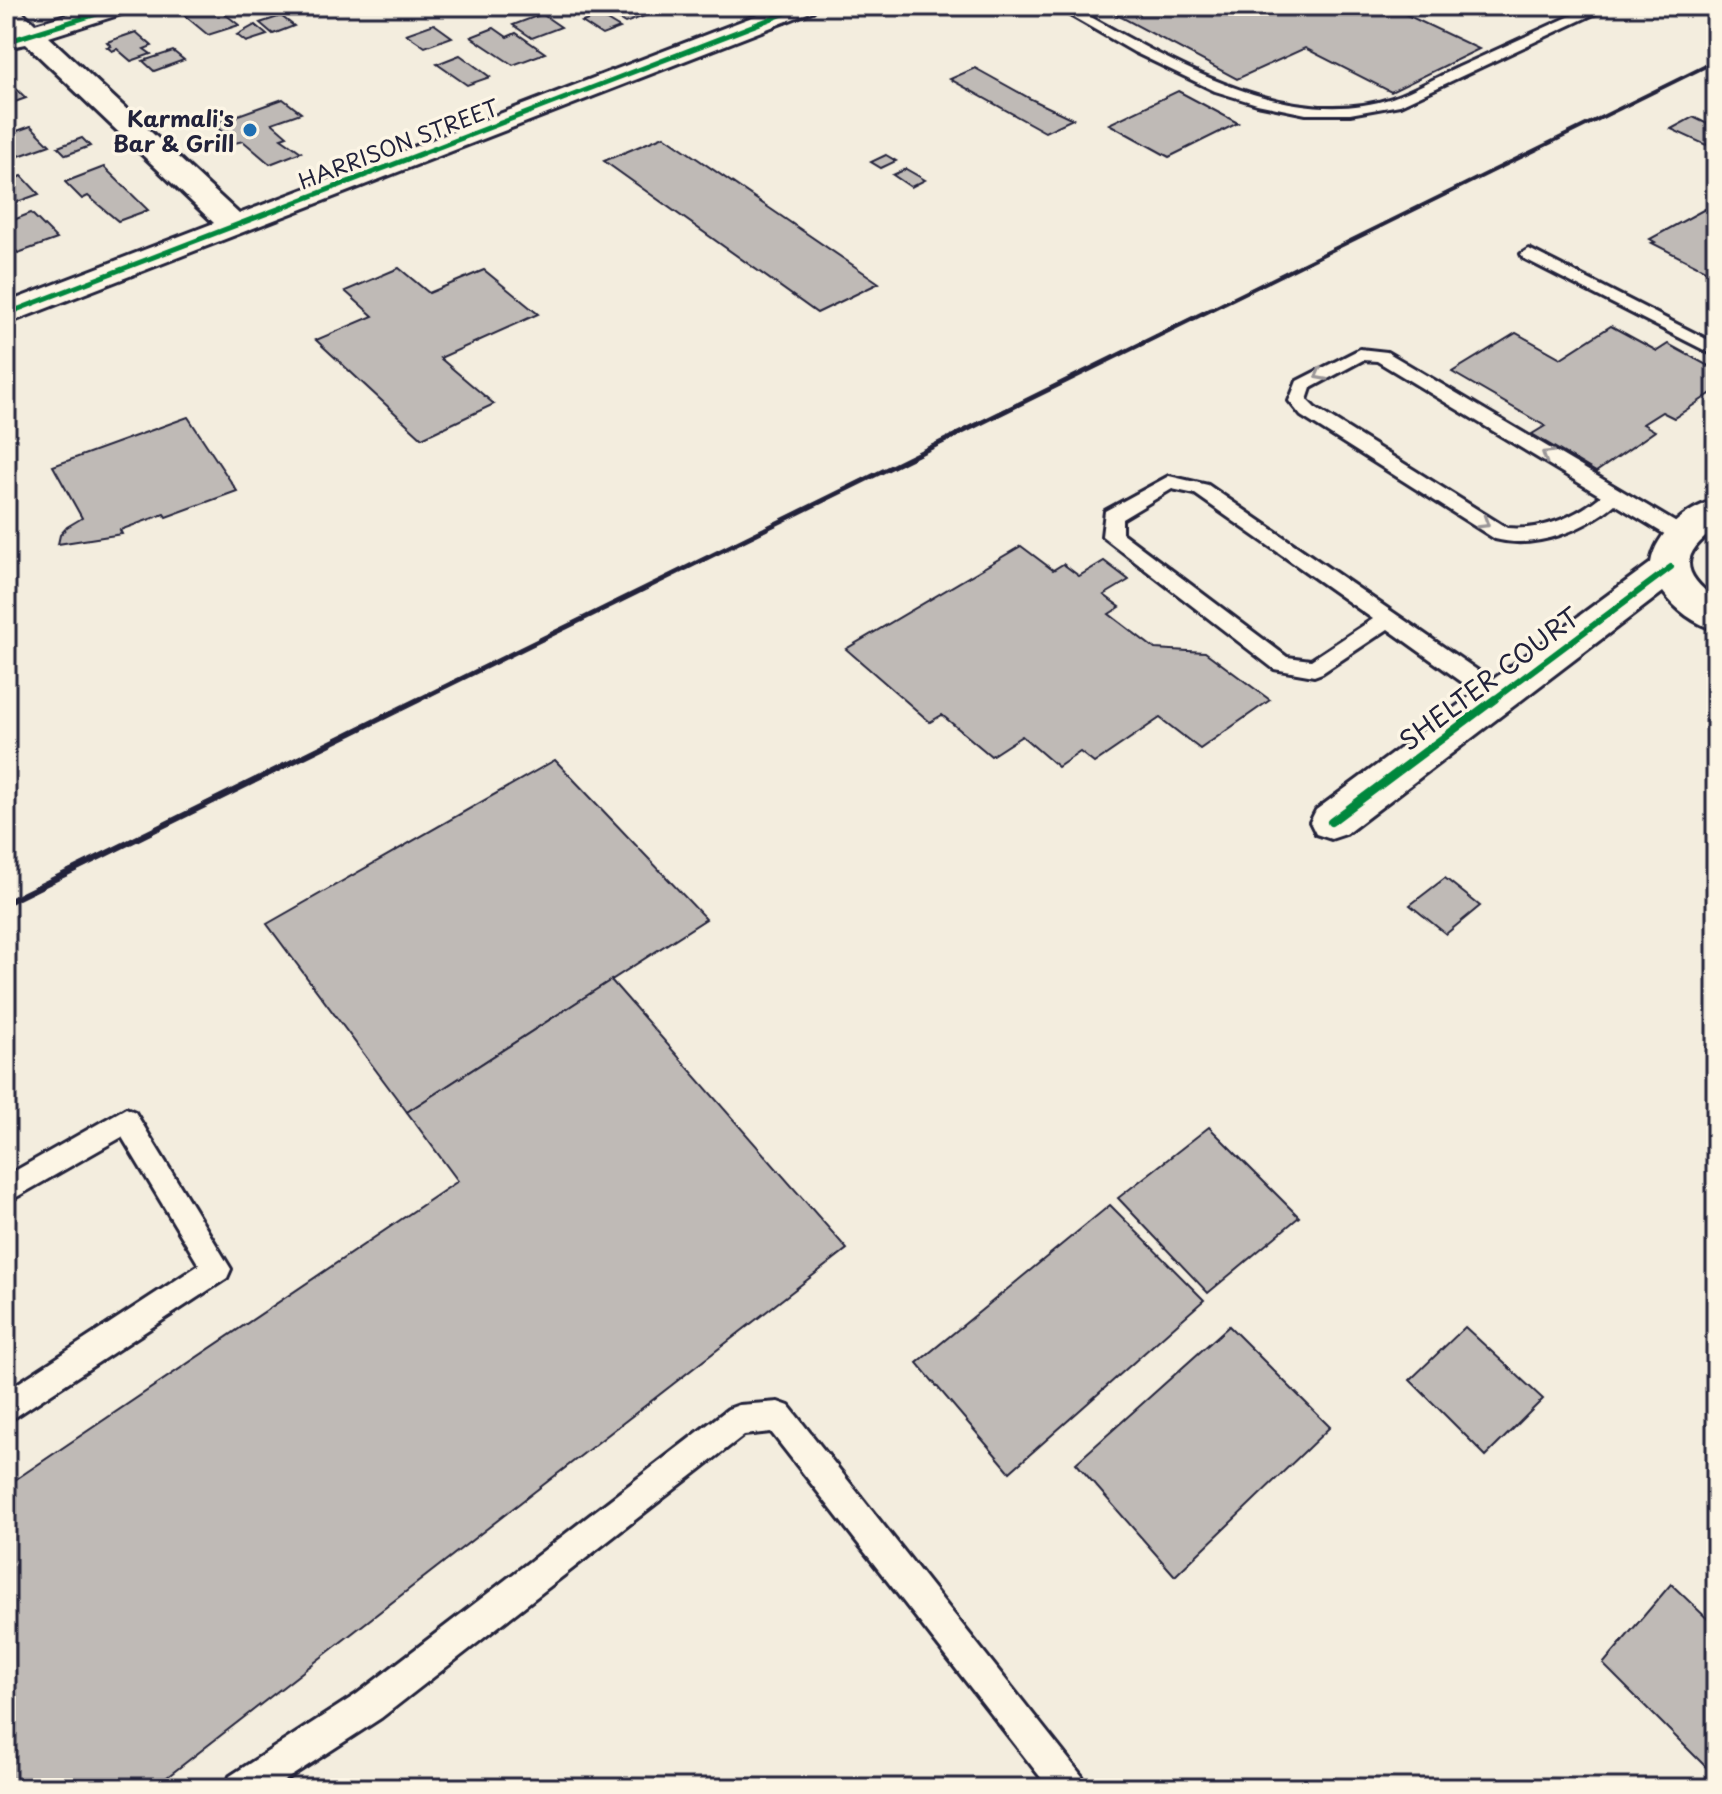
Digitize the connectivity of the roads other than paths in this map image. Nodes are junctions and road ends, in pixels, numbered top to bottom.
1 (122, 6) edge
2 (1061, 6) edge
3 (1604, 6) edge
4 (799, 7) edge
5 (6, 11) edge
6 (18, 38) edge
7 (234, 225) junction
8 (1529, 254) dead end
9 (6, 314) edge
10 (1716, 351) edge
11 (1614, 495) junction
12 (1716, 512) edge
13 (1677, 551) junction
14 (1716, 617) edge
15 (1388, 619) junction
16 (1498, 696) junction
17 (1331, 822) dead end
18 (6, 1190) edge
19 (6, 1408) edge
20 (242, 1788) edge
21 (1070, 1788) edge

1 - 6 street
2 - 3 lane
4 - 7 street, HARRISON STREET
5 - 6 street
6 - 7 street
7 - 9 street, HARRISON STREET
8 - 10 lane
11 -> 11 lane
11 - 13 lane
12 - 13 street, SHELTER COURT
13 - 14 street
13 - 16 street, SHELTER COURT
15 - 15 lane
15 - 16 lane
16 - 17 street, SHELTER COURT
18 - 19 lane
20 - 21 lane

